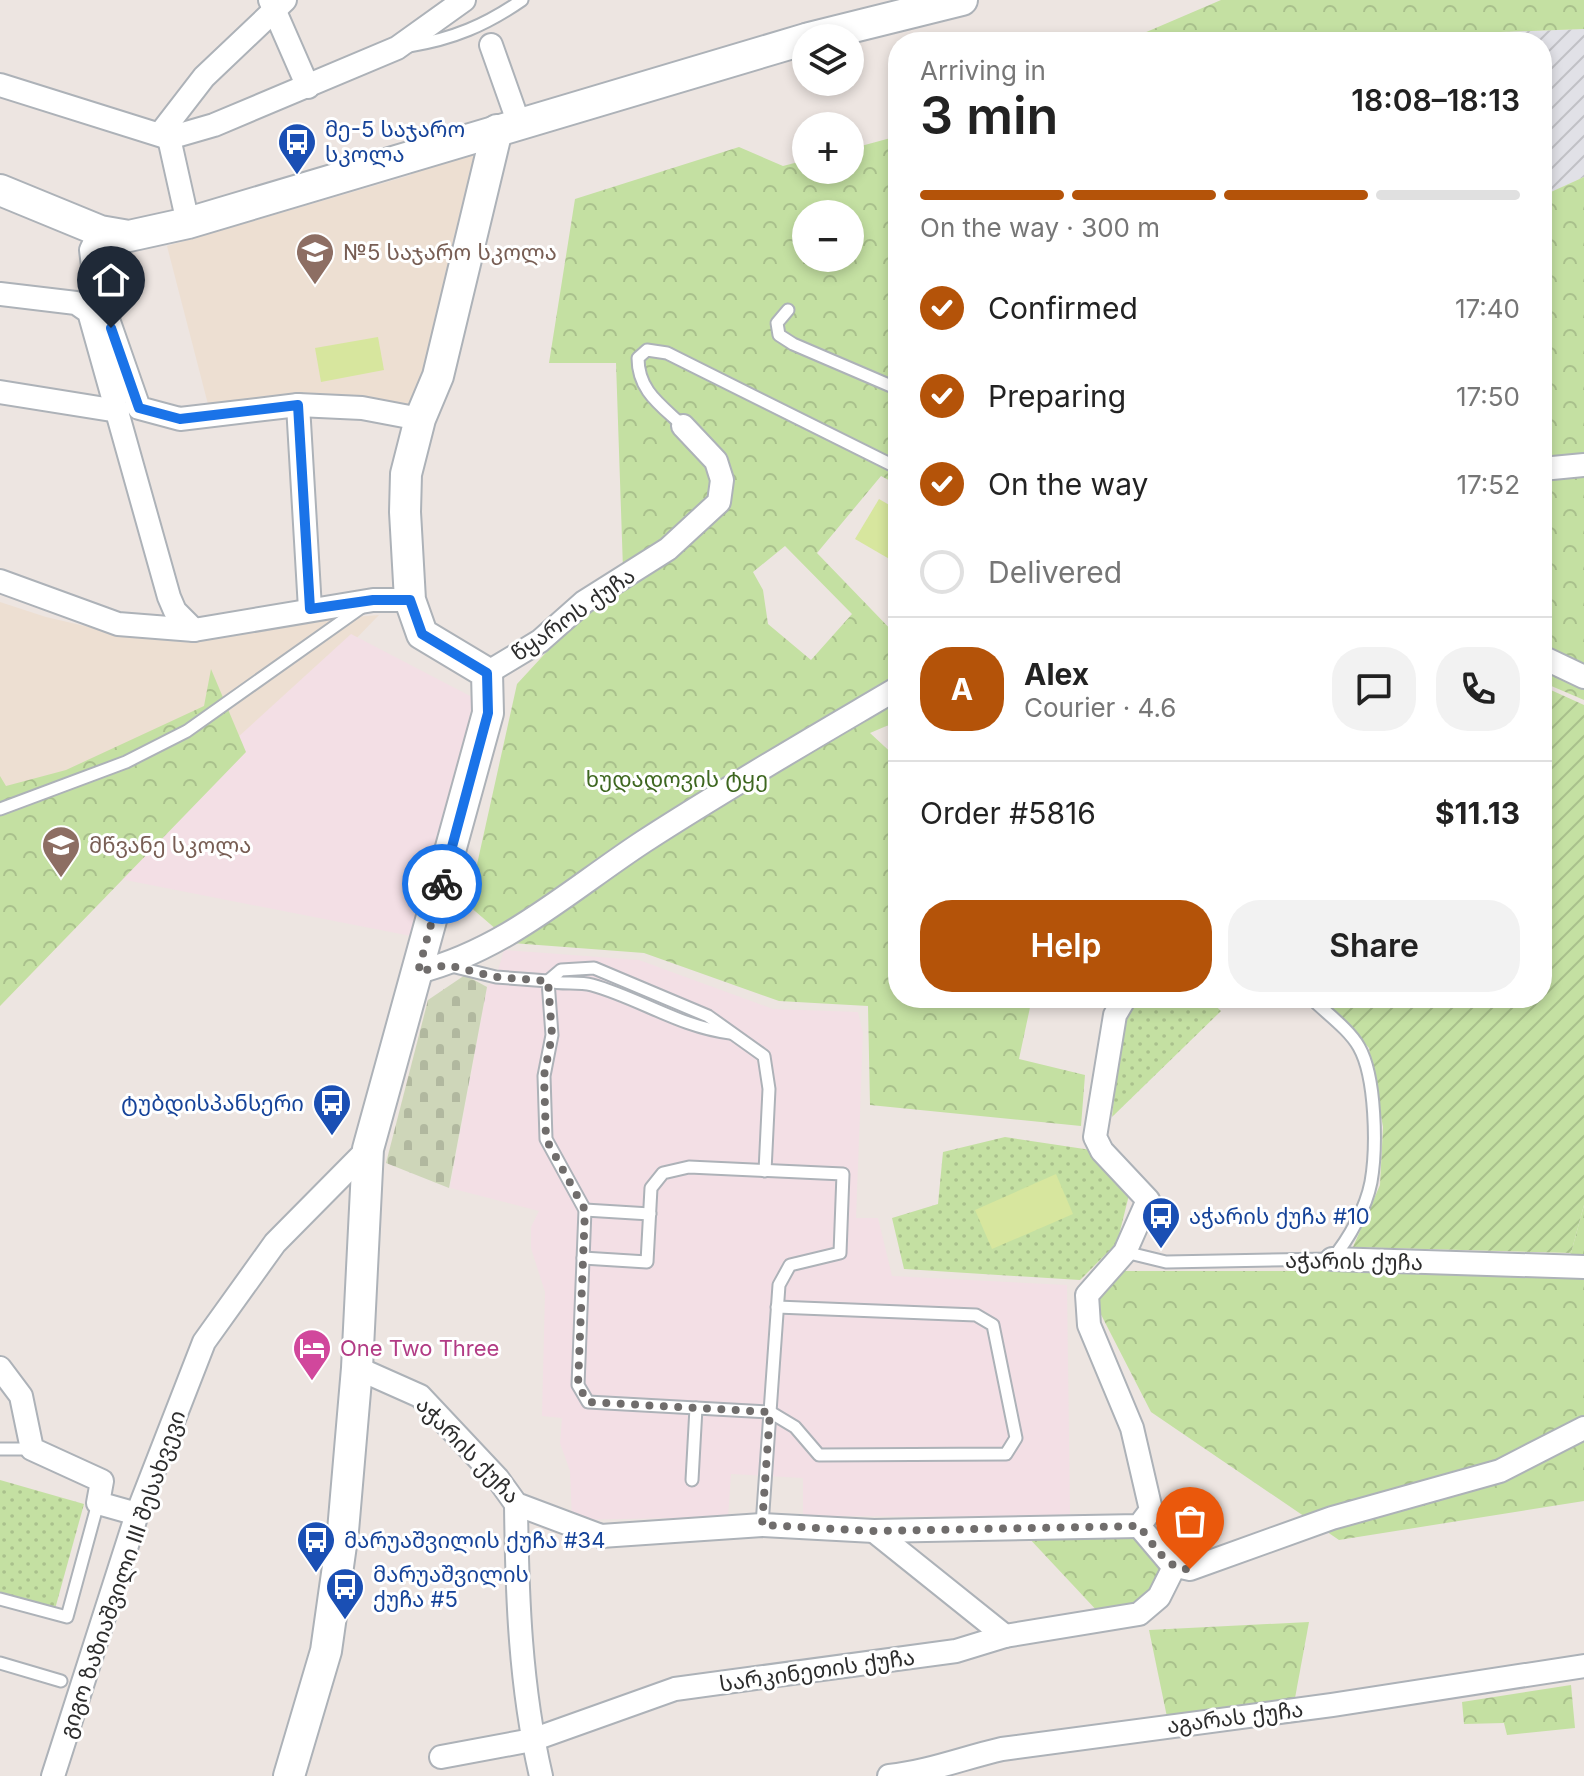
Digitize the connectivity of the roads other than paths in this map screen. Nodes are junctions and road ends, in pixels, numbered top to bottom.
1 (463, 0) edge
2 (522, 0) edge
3 (962, 0) edge
4 (276, 3) edge
5 (864, 24) edge
6 (792, 43) edge
7 (491, 45) dead end
8 (397, 48) junction
9 (0, 85) edge
10 (308, 87) junction
11 (508, 127) junction
12 (164, 136) junction
13 (0, 190) edge
14 (188, 223) junction
15 (100, 231) junction
16 (0, 294) edge
17 (788, 310) dead end
18 (888, 385) edge
19 (0, 392) edge
20 (298, 405) junction
21 (118, 411) junction
22 (420, 419) junction
23 (683, 426) joint
24 (888, 463) edge
25 (1584, 465) edge
26 (1552, 468) edge
27 (0, 581) edge
28 (373, 600) junction
29 (410, 600) junction
30 (310, 609) junction
31 (194, 630) junction
32 (1552, 662) edge
33 (487, 673) junction
34 (1584, 677) edge
35 (888, 694) edge
36 (0, 809) edge
37 (432, 968) junction
38 (548, 981) junction
39 (1119, 1008) edge
40 (1321, 1008) edge
41 (368, 1149) junction
42 (765, 1171) junction
43 (585, 1210) junction
44 (650, 1214) junction
45 (1125, 1252) junction
46 (583, 1258) junction
47 (1332, 1259) junction
48 (1584, 1267) edge
49 (777, 1307) junction
50 (0, 1368) edge
51 (357, 1368) junction
52 (696, 1408) junction
53 (770, 1412) junction
54 (1584, 1428) edge
55 (0, 1449) edge
56 (32, 1449) junction
57 (692, 1480) dead end
58 (98, 1503) junction
59 (516, 1504) junction
60 (137, 1514) junction
61 (762, 1525) junction
62 (1139, 1526) junction
63 (874, 1531) junction
64 (1174, 1567) junction
65 (0, 1599) edge
66 (1005, 1636) junction
67 (0, 1663) edge
68 (1584, 1666) edge
69 (61, 1681) dead end
70 (532, 1740) junction
71 (441, 1757) dead end
72 (924, 1774) edge
73 (53, 1776) edge
74 (289, 1776) edge
75 (541, 1776) edge
76 (889, 1776) edge

1 - 8 street
2 - 8 lane
3 - 5 street
4 - 10 street
4 - 12 street
6 - 11 street
7 - 11 street
8 - 10 street
9 - 12 street
10 - 12 street
11 - 14 street
11 - 22 street, წყაროს ქუჩა
12 - 14 street
13 - 15 street
14 - 15 street
15 - 20 street
16 - 21 street
17 - 18 lane
19 - 21 street
20 - 22 street
20 - 30 street
21 - 31 street
22 - 29 street, წყაროს ქუჩა
23 - 24 lane, წყაროს ქუჩა
23 - 33 street, წყაროს ქუჩა
25 - 26 street
27 - 31 street
28 - 29 street
28 - 30 street
28 - 36 lane
29 - 33 street, წყაროს ქუჩა
30 - 31 street
32 - 34 street
33 - 37 street
35 - 37 street
37 - 38 lane
37 - 41 street
38 - 42 lane
38 - 43 lane
39 - 45 street
40 - 47 lane
41 - 51 street
41 - 60 street, გიგო ზაზიაშვილი III შესახვევი
42 - 44 lane
42 - 49 lane
43 - 44 lane
43 - 46 lane
44 - 46 lane
45 - 47 lane, აჭარის ქუჩა
45 - 62 street
46 - 52 lane
47 - 48 street, აჭარის ქუჩა
49 - 53 lane
49 - 53 lane
50 - 56 street
51 - 59 street, აჭარის ქუჩა
51 - 74 street
52 - 53 lane
52 - 57 lane
53 - 61 lane
54 - 64 street
55 - 56 lane
56 - 58 street
58 - 60 street
58 - 65 lane
59 - 61 street, აჭარის ქუჩა
59 - 70 street
60 - 73 street, გიგო ზაზიაშვილი III შესახვევი
61 - 63 street, აჭარის ქუჩა
62 - 63 street, აჭარის ქუჩა
62 - 64 street
63 - 66 street
64 - 66 street, სარკინეთის ქუჩა
66 - 70 street, სარკინეთის ქუჩა
67 - 69 lane
68 - 72 street, აგარას ქუჩა
70 - 71 street, სარკინეთის ქუჩა
70 - 75 street
72 - 76 street, აგარას ქუჩა

